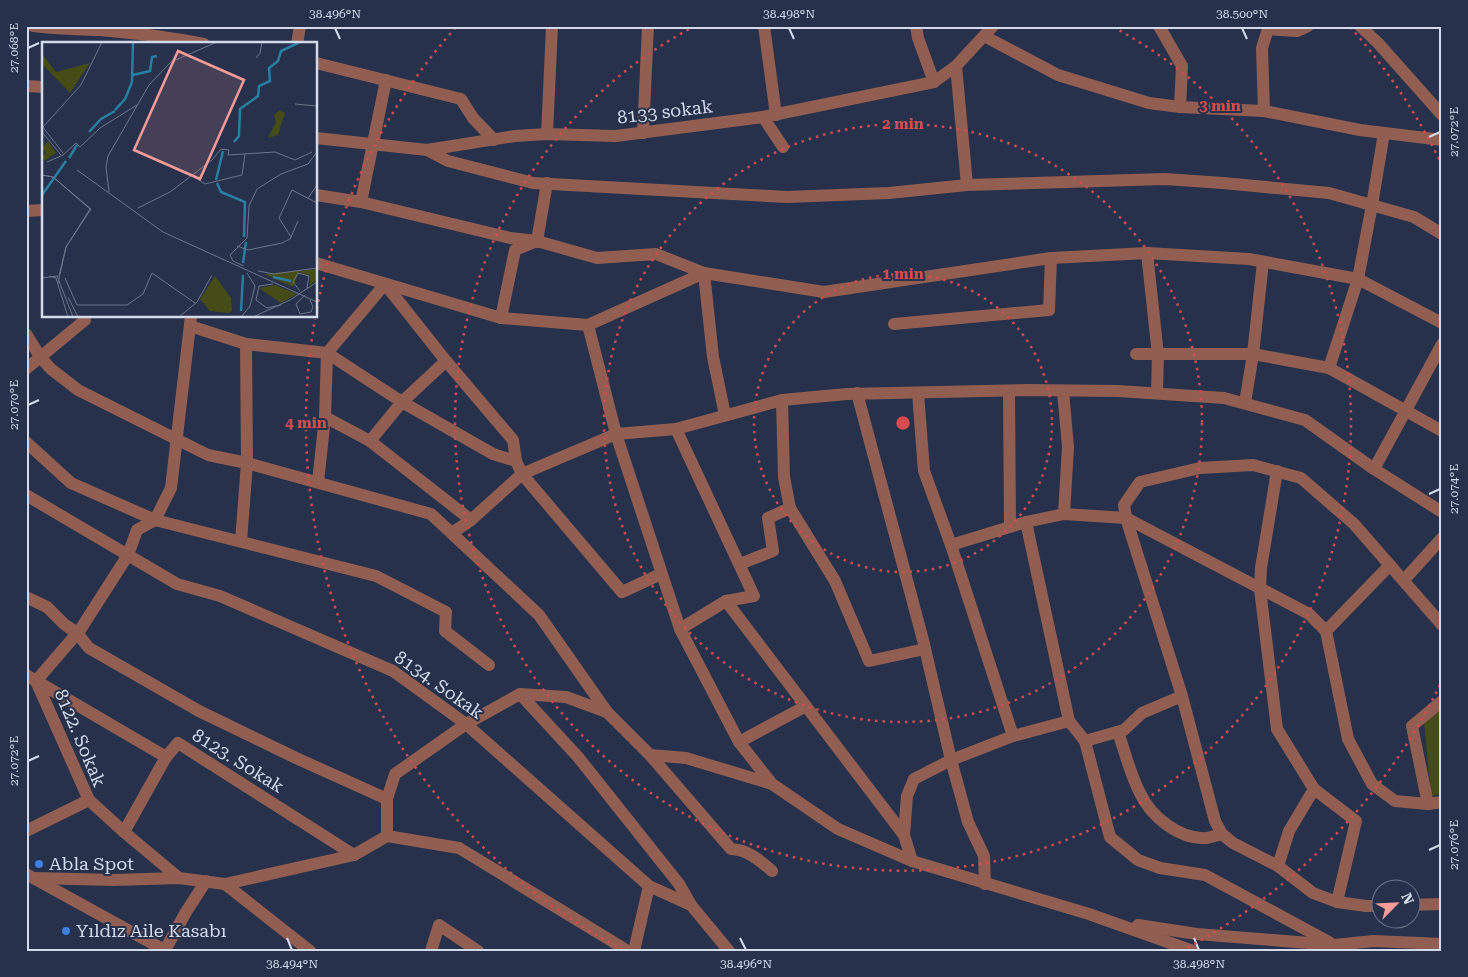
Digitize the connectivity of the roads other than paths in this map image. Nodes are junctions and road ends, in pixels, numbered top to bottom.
1 (33, 26) edge
2 (300, 26) edge
3 (552, 26) edge
4 (648, 26) edge
5 (764, 26) edge
6 (916, 26) edge
7 (993, 26) edge
8 (1159, 26) edge
9 (1308, 26) edge
10 (1360, 26) edge
11 (1267, 27) edge
12 (179, 32) edge
13 (984, 36) junction
14 (200, 42) edge
15 (297, 42) edge
16 (318, 63) edge
17 (956, 66) junction
18 (386, 80) junction
19 (934, 82) junction
20 (26, 86) edge
21 (42, 87) edge
22 (1180, 107) junction
23 (1264, 111) junction
24 (776, 115) junction
25 (1442, 115) edge
26 (763, 117) junction
27 (643, 133) junction
28 (1384, 133) junction
29 (547, 134) junction
30 (318, 138) edge
31 (494, 140) junction
32 (1442, 140) edge
33 (373, 145) junction
34 (783, 147) dead end
35 (427, 150) junction
36 (547, 183) junction
37 (967, 185) junction
38 (318, 194) edge
39 (360, 202) junction
40 (1372, 205) junction
41 (42, 210) edge
42 (26, 211) edge
43 (1442, 234) edge
44 (537, 241) junction
45 (1147, 253) junction
46 (1051, 258) junction
47 (1263, 262) junction
48 (318, 264) edge
49 (704, 273) junction
50 (1358, 279) junction
51 (385, 284) junction
52 (84, 318) edge
53 (501, 318) junction
54 (190, 321) edge
55 (1442, 323) edge
56 (894, 324) dead end
57 (588, 325) junction
58 (26, 334) edge
59 (246, 344) junction
60 (1442, 344) edge
61 (326, 353) junction
62 (1136, 354) dead end
63 (1253, 354) junction
64 (1158, 355) junction
65 (42, 358) junction
66 (446, 361) junction
67 (1329, 368) junction
68 (26, 369) edge
69 (1009, 391) junction
70 (1063, 391) junction
71 (1157, 392) junction
72 (918, 393) junction
73 (857, 394) junction
74 (782, 400) junction
75 (402, 402) junction
76 (1245, 403) junction
77 (1406, 411) junction
78 (725, 415) junction
79 (325, 417) junction
80 (676, 429) junction
81 (1442, 431) edge
82 (616, 434) junction
83 (176, 438) junction
84 (370, 441) junction
85 (26, 442) edge
86 (516, 461) junction
87 (247, 463) junction
88 (1374, 469) junction
89 (1277, 471) junction
90 (522, 474) junction
91 (318, 482) junction
92 (26, 495) edge
93 (790, 508) junction
94 (1442, 512) edge
95 (1064, 514) junction
96 (1126, 518) junction
97 (155, 520) junction
98 (471, 520) junction
99 (1026, 522) junction
100 (1010, 527) junction
101 (452, 533) junction
102 (1442, 538) edge
103 (241, 541) junction
104 (951, 545) junction
105 (128, 555) junction
106 (740, 564) junction
107 (1390, 565) junction
108 (661, 574) junction
109 (1404, 580) junction
110 (1260, 589) junction
111 (26, 597) edge
112 (726, 601) junction
113 (1442, 625) edge
114 (680, 630) junction
115 (1326, 631) junction
116 (77, 633) junction
117 (925, 649) junction
118 (489, 665) dead end
119 (31, 678) edge
120 (520, 694) junction
121 (1182, 696) junction
122 (1442, 701) edge
123 (806, 706) junction
124 (607, 712) junction
125 (1070, 721) junction
126 (466, 724) junction
127 (1118, 732) junction
128 (1013, 736) junction
129 (1085, 741) junction
130 (739, 742) junction
131 (650, 755) junction
132 (166, 757) junction
133 (950, 760) junction
134 (772, 784) junction
135 (1314, 789) junction
136 (387, 799) junction
137 (88, 800) junction
138 (1442, 802) edge
139 (1428, 804) junction
140 (27, 829) edge
141 (124, 832) junction
142 (1222, 834) junction
143 (904, 835) junction
144 (387, 836) junction
145 (354, 855) junction
146 (912, 861) junction
147 (1278, 866) junction
148 (772, 871) dead end
149 (30, 876) edge
150 (179, 878) junction
151 (206, 881) junction
152 (225, 884) junction
153 (985, 884) junction
154 (649, 886) junction
155 (1337, 902) junction
156 (1442, 904) edge
157 (690, 905) junction
158 (1420, 905) edge
159 (1370, 906) edge
160 (1089, 914) junction
161 (1442, 944) edge
162 (1334, 945) junction
163 (166, 951) edge
164 (310, 951) edge
165 (430, 951) edge
166 (478, 951) edge
167 (628, 951) edge
168 (634, 951) edge
169 (729, 951) edge
170 (1193, 951) edge

1 - 12 street
2 - 15 street
3 - 29 street
4 - 27 street
5 - 24 street
6 - 19 street
7 - 13 street, 8133 sokak
8 - 22 street
9 - 11 street
10 - 25 street
11 - 23 street
12 - 14 street
13 - 17 street, 8133 sokak
13 - 22 street
16 - 18 street
17 - 19 street, 8133 sokak
17 - 37 street
18 - 31 street
18 - 33 street
19 - 24 street, 8133 sokak
20 - 21 street
22 - 23 street
23 - 28 street
24 - 26 street, 8133 sokak
26 - 27 street, 8133 sokak
26 - 34 street
27 - 29 street, 8133 sokak
28 - 32 street
28 - 40 street
29 - 31 street, 8133 sokak
30 - 33 street, 8133 sokak
31 - 35 street, 8133 sokak
33 - 35 street, 8133 sokak
33 - 39 street
35 - 36 street
36 - 37 street
36 - 44 street
37 - 40 street
38 - 39 street
39 - 44 street
40 - 43 street
40 - 50 street
41 - 42 street
44 - 49 street
44 - 53 street
45 - 46 street
45 - 47 street
45 - 64 street
46 - 49 street
46 - 56 street
47 - 50 street
47 - 63 street
48 - 51 street
49 - 57 street
49 - 78 street
50 - 55 street
50 - 67 street
51 - 53 street
51 - 61 street
51 - 66 street
52 - 65 street
53 - 57 street
54 - 59 street
54 - 83 street
57 - 82 street
58 - 65 street
59 - 61 street
59 - 87 street
60 - 77 street
61 - 75 street
61 - 79 street
62 - 64 street
63 - 64 street
63 - 67 street
63 - 76 street
64 - 71 street
65 - 68 street
65 - 83 street
66 - 75 street
66 - 86 street
67 - 77 street
69 - 70 street
69 - 72 street
69 - 100 street
70 - 71 street
70 - 95 street
71 - 76 street
72 - 73 street
72 - 104 street
73 - 74 street
73 - 117 street
74 - 78 street
74 - 93 street
75 - 84 street
75 - 86 street
76 - 88 street
77 - 81 street
77 - 88 street
78 - 80 street
79 - 84 street
79 - 91 street
80 - 82 street
80 - 106 street
82 - 90 street
82 - 108 street
83 - 87 street
83 - 97 street
84 - 98 street
85 - 97 street
86 - 90 street
87 - 91 street
87 - 103 street
88 - 94 street
89 - 96 street
89 - 107 street
89 - 110 street
90 - 98 street
90 - 108 street
91 - 101 street
92 - 105 street, 8134. Sokak
93 - 106 street
93 - 117 street
95 - 96 street
95 - 99 street
96 - 110 street
96 - 121 street
97 - 103 street
97 - 105 street
98 - 101 street
99 - 100 street
99 - 125 street
100 - 104 street
101 - 124 street
102 - 109 street
103 - 118 street
104 - 128 street
105 - 116 street
105 - 126 street, 8134. Sokak
106 - 112 street
107 - 109 street
107 - 115 street
108 - 114 street
109 - 113 street
110 - 115 street
110 - 135 street
111 - 116 street
112 - 114 street
112 - 123 street
114 - 130 street
115 - 139 street
116 - 119 street
116 - 136 street
117 - 133 street
119 - 132 street, 8123. Sokak
119 - 137 street, 8122. Sokak
120 - 124 street
120 - 126 street
120 - 157 street
121 - 127 street
121 - 142 street
122 - 139 street
123 - 130 street
123 - 143 street
124 - 131 street
125 - 128 street
125 - 129 street
126 - 136 street
126 - 154 street, 8134. Sokak
127 - 129 street
127 - 142 street
128 - 133 street
129 - 162 street
130 - 134 street
131 - 134 street
131 - 148 street
132 - 141 street
132 - 145 street, 8123. Sokak
133 - 143 street
133 - 153 street
134 - 146 street
135 - 147 street
135 - 155 street
136 - 144 street
137 - 140 street, 8122. Sokak
137 - 141 street
138 - 139 street
141 - 150 street
142 - 147 street
143 - 146 street
144 - 145 street
144 - 167 street
145 - 152 street
146 - 153 street
147 - 155 street
149 - 150 street
149 - 163 street
150 - 151 street
151 - 152 street
151 - 163 street
152 - 164 street
153 - 160 street
154 - 157 street, 8134. Sokak
154 - 168 street
155 - 159 street
156 - 158 street
157 - 169 street, 8134. Sokak
160 - 162 street
160 - 170 street
161 - 162 street
165 - 166 street

